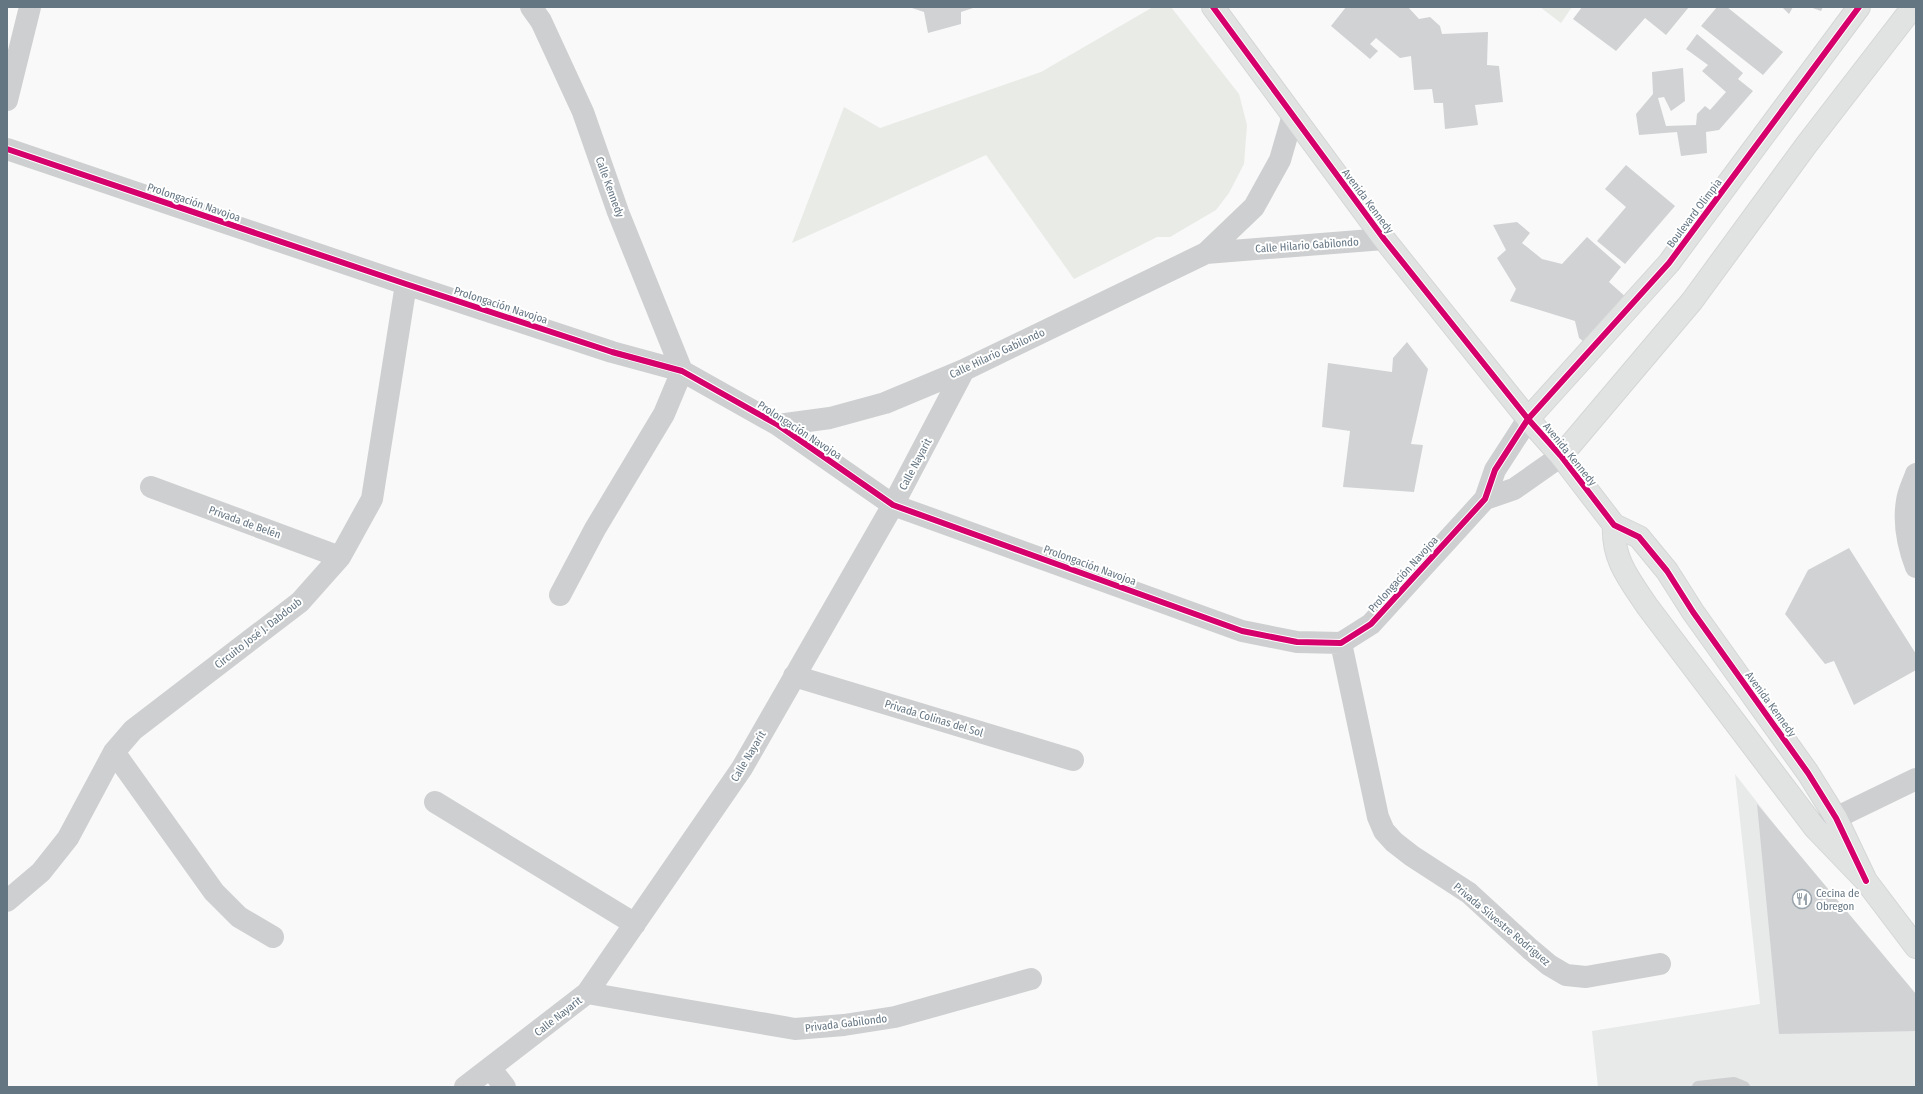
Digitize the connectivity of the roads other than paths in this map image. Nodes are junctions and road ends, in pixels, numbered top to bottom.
1 (30, 7) edge
2 (532, 7) edge
3 (1213, 7) edge
4 (1860, 7) edge
5 (1913, 7) edge
6 (7, 100) edge
7 (1293, 115) junction
8 (7, 149) edge
9 (1384, 239) junction
10 (1206, 253) junction
11 (406, 284) junction
12 (964, 370) junction
13 (682, 371) junction
14 (1528, 419) junction
15 (778, 425) junction
16 (1561, 456) junction
17 (1916, 474) edge
18 (151, 487) dead end
19 (1485, 499) junction
20 (893, 504) junction
21 (1614, 525) junction
22 (340, 557) junction
23 (1916, 567) edge
24 (560, 596) dead end
25 (1341, 643) junction
26 (794, 676) junction
27 (1767, 716) junction
28 (1745, 735) junction
29 (114, 752) junction
30 (1074, 760) dead end
31 (1916, 780) edge
32 (435, 802) dead end
33 (1836, 818) junction
34 (1815, 828) junction
35 (1866, 881) junction
36 (7, 901) edge
37 (634, 924) junction
38 (273, 936) dead end
39 (1916, 947) edge
40 (1660, 964) dead end
41 (1032, 979) dead end
42 (587, 993) junction
43 (490, 1068) junction
44 (465, 1087) edge
45 (505, 1087) edge
46 (1698, 1087) edge
47 (1744, 1087) edge

1 - 6 street
2 - 13 street, Calle Kennedy
3 - 7 street, Avenida Kennedy
4 - 14 street, Boulevard Olimpia
5 - 16 street
7 - 9 street, Avenida Kennedy
7 - 10 street, Calle Hilario Gabilondo
8 - 11 street, Prolongación Navojoa
9 - 10 street, Calle Hilario Gabilondo
9 - 14 street, Avenida Kennedy
10 - 12 street, Calle Hilario Gabilondo
11 - 13 street, Prolongación Navojoa
11 - 22 street, Circuito José J. Dabdoub
12 - 15 street, Calle Hilario Gabilondo
12 - 20 street, Calle Nayarit
13 - 15 street, Prolongación Navojoa
13 - 24 street
14 - 16 street, Avenida Kennedy
14 - 19 street
15 - 20 street, Prolongación Navojoa
16 - 19 street
16 - 21 street, Avenida Kennedy
17 - 23 street
18 - 22 street, Privada de Belén
19 - 25 street, Prolongación Navojoa
20 - 25 street, Prolongación Navojoa
20 - 26 street, Calle Nayarit
21 - 27 street, Avenida Kennedy
21 - 28 street, Avenida Kennedy
22 - 29 street, Circuito José J. Dabdoub
25 - 40 street, Privada Silvestre Rodríguez
26 - 30 street, Privada Colinas del Sol
26 - 37 street, Calle Nayarit
27 - 28 street
27 - 33 street, Avenida Kennedy
28 - 34 street, Avenida Kennedy
29 - 36 street, Circuito José J. Dabdoub
29 - 38 street
31 - 33 street
32 - 37 street
33 - 34 street
33 - 35 street, Avenida Kennedy
34 - 35 street, Avenida Kennedy
35 - 39 street, Avenida Kennedy
37 - 42 street, Calle Nayarit
41 - 42 street, Privada Gabilondo
42 - 43 street, Calle Nayarit
43 - 44 street, Calle Nayarit
43 - 45 street
46 - 47 lane

